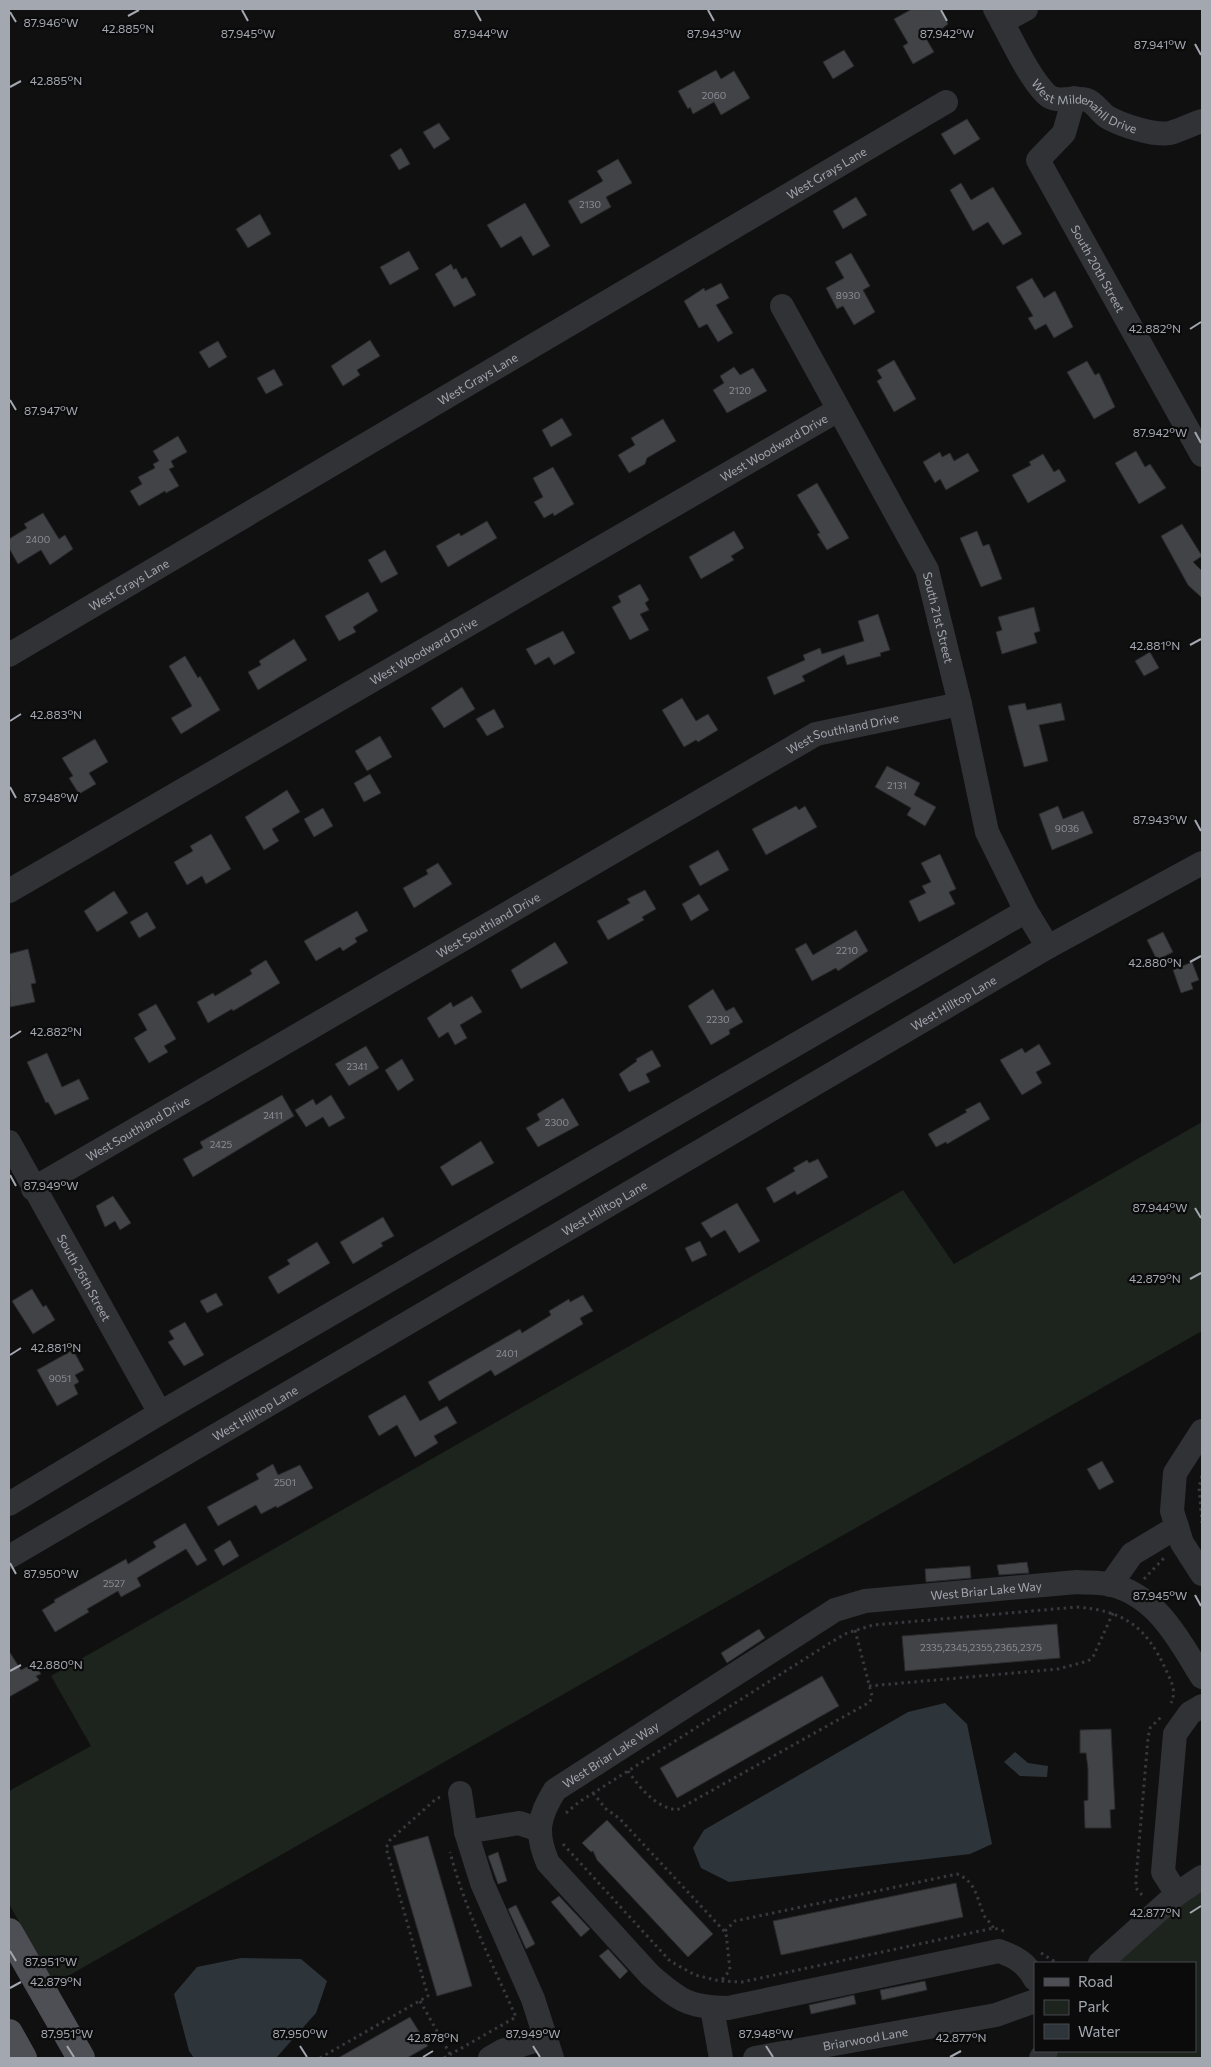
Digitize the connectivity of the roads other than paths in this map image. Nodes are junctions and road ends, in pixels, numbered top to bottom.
1 (1026, 9) edge
2 (999, 15) edge
3 (1074, 98) junction
4 (946, 102) dead end
5 (1202, 120) edge
6 (782, 306) dead end
7 (838, 410) junction
8 (1202, 455) edge
9 (9, 655) edge
10 (960, 704) junction
11 (1202, 863) edge
12 (9, 891) edge
13 (1026, 911) junction
14 (1048, 947) junction
15 (9, 1142) edge
16 (33, 1189) junction
17 (160, 1413) junction
18 (1202, 1431) edge
19 (9, 1504) edge
20 (1177, 1526) junction
21 (9, 1557) edge
22 (1202, 1574) edge
23 (1110, 1584) junction
24 (1202, 1677) edge
25 (1202, 1706) edge
26 (450, 1795) road end
27 (540, 1830) junction
28 (457, 1838) junction
29 (1202, 1877) edge
30 (1177, 1894) junction
31 (9, 1932) edge
32 (1101, 1962) edge
33 (1034, 1977) edge
34 (1034, 2001) edge
35 (720, 2008) junction
36 (9, 2033) edge
37 (548, 2048) edge
38 (23, 2058) edge
39 (81, 2058) edge
40 (490, 2058) edge
41 (721, 2058) edge
42 (737, 2058) edge
43 (755, 2058) edge

1 - 2 street
2 - 3 street, West Mildenahll Drive
3 - 5 street, West Mildenahll Drive
3 - 8 street, South 20th Street
4 - 9 street, West Grays Lane
6 - 7 street, South 21st Street
7 - 10 street, South 21st Street
7 - 12 street, West Woodward Drive
10 - 13 street, South 21st Street
10 - 16 street, West Southland Drive
11 - 14 street, West Hilltop Lane
13 - 14 street, South 21st Street
13 - 17 street
14 - 21 street, West Hilltop Lane
15 - 16 street, South 26th Street
16 - 17 street, South 26th Street
17 - 19 street
18 - 20 street
20 - 22 street
20 - 23 street
23 - 24 street, West Briar Lake Way
23 - 27 street, West Briar Lake Way
25 - 30 street
26 - 28 street
27 - 28 street
27 - 35 street, West Briar Lake Way
28 - 37 street
29 - 30 street
30 - 32 street
31 - 39 main road
33 - 35 street, West Briar Lake Way
34 - 43 street, Briarwood Lane
35 - 41 street
35 - 42 street
36 - 38 main road
37 - 40 street

